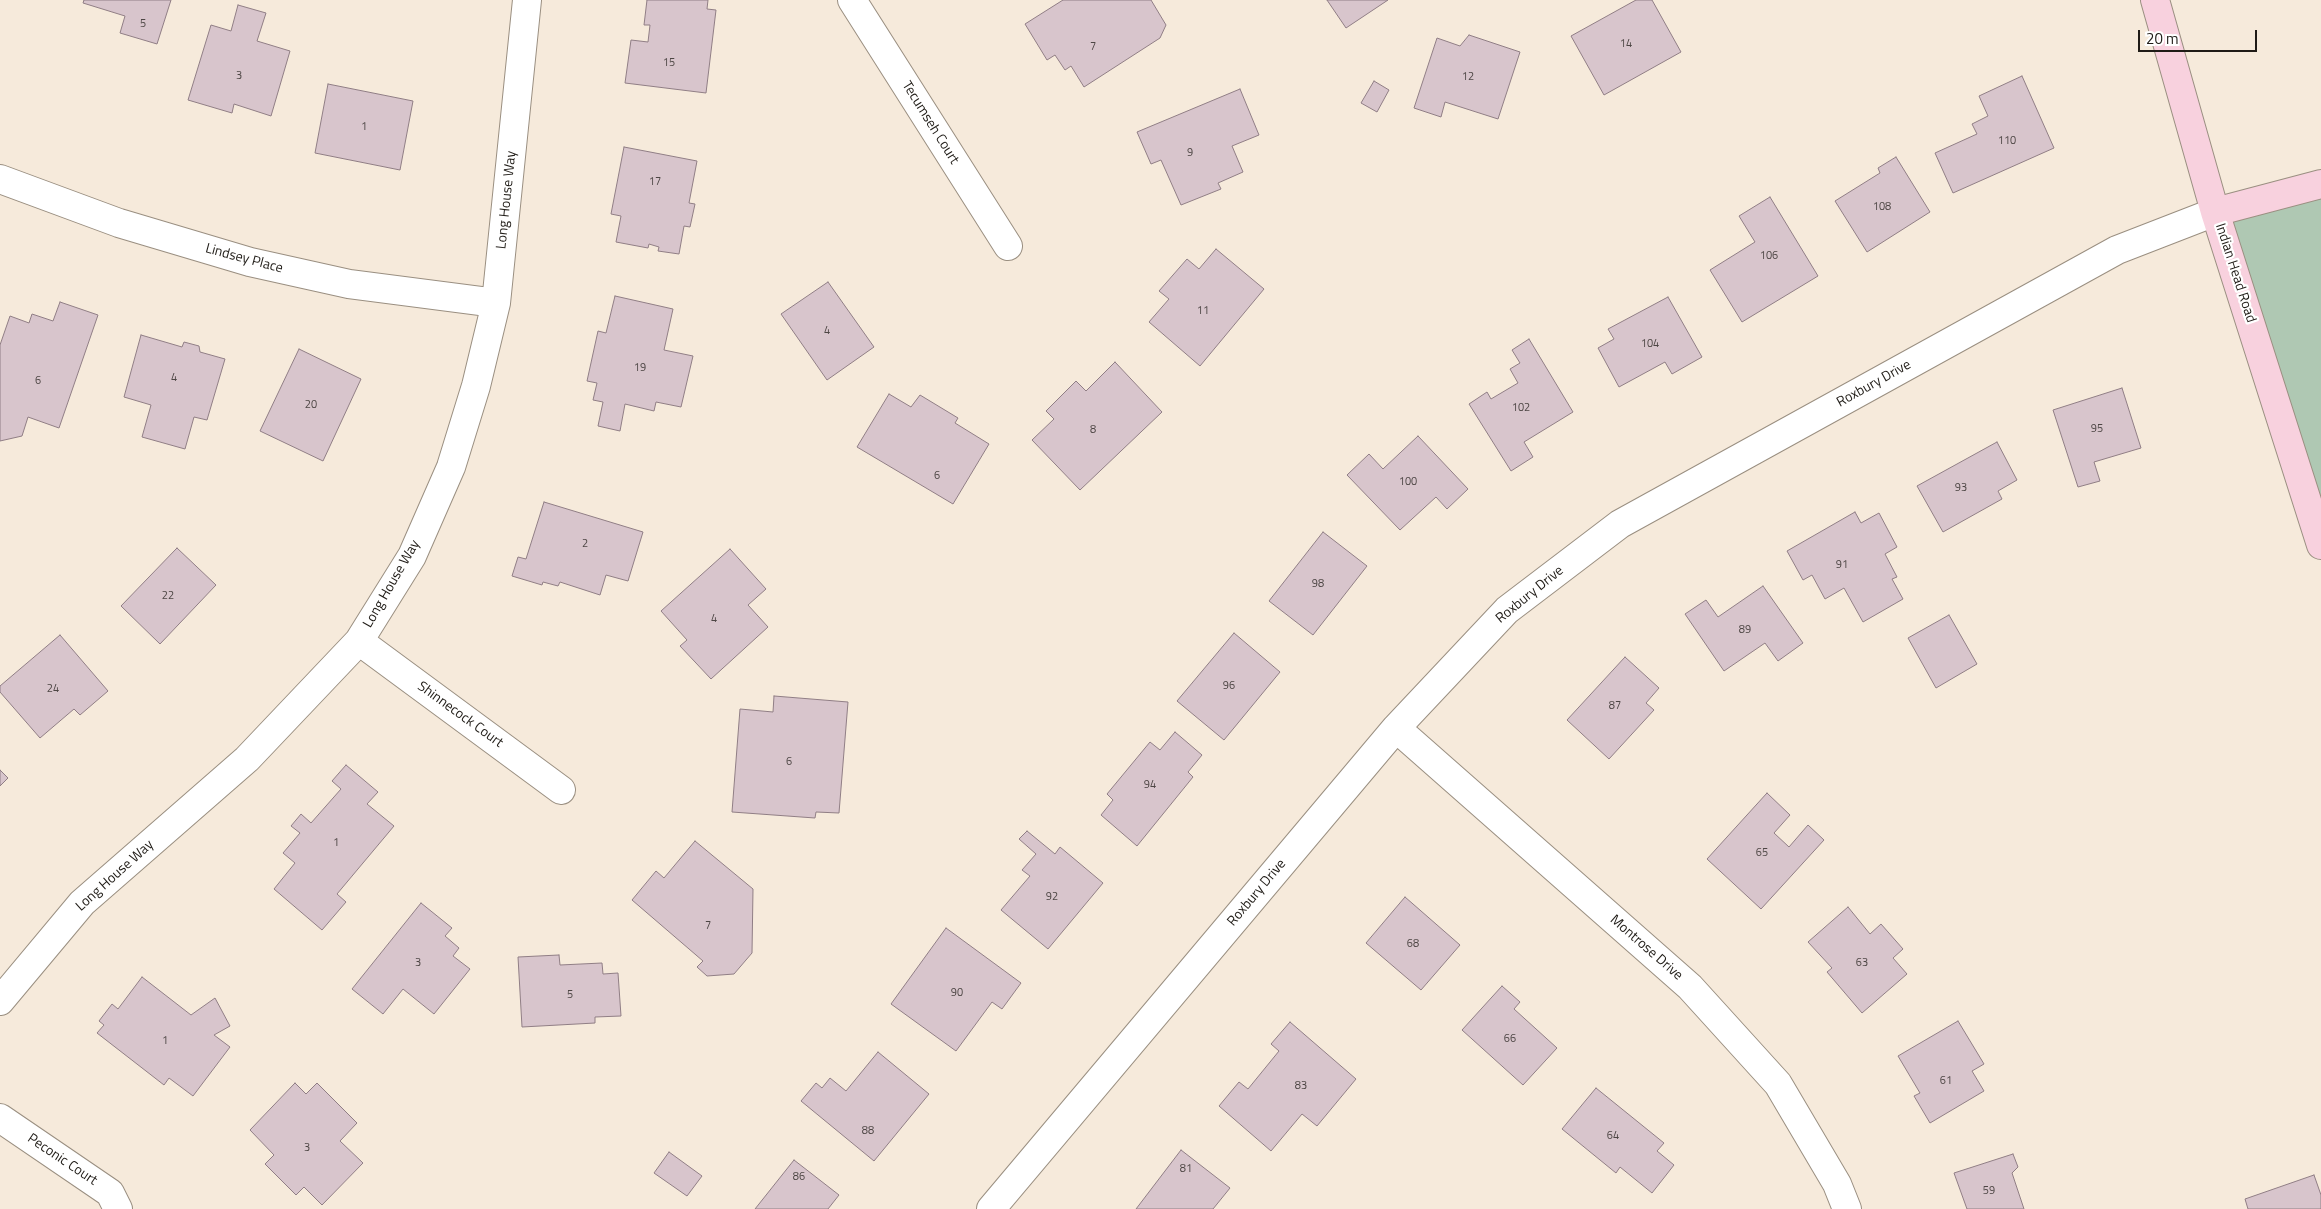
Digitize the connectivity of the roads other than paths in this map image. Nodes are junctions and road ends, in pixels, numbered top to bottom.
1 (527, 0) edge
2 (852, 0) edge
3 (2155, 0) edge
4 (0, 179) edge
5 (2321, 184) edge
6 (2215, 212) junction
7 (1008, 246) dead end
8 (496, 303) junction
9 (2321, 545) edge
10 (359, 641) junction
11 (1396, 728) junction
12 (561, 790) dead end
13 (0, 1001) edge
14 (0, 1118) edge
15 (118, 1209) edge
16 (990, 1209) edge
17 (1847, 1209) edge

1 - 8 street, Long House Way
2 - 7 street, Tecumseh Court
3 - 6 main road, Indian Head Road
4 - 8 street, Lindsey Place
5 - 6 main road
6 - 9 main road, Indian Head Road
6 - 11 street, Roxbury Drive
8 - 10 street, Long House Way
10 - 12 street, Shinnecock Court
10 - 13 street, Long House Way
11 - 16 street, Roxbury Drive
11 - 17 street, Montrose Drive
14 - 15 street, Peconic Court

